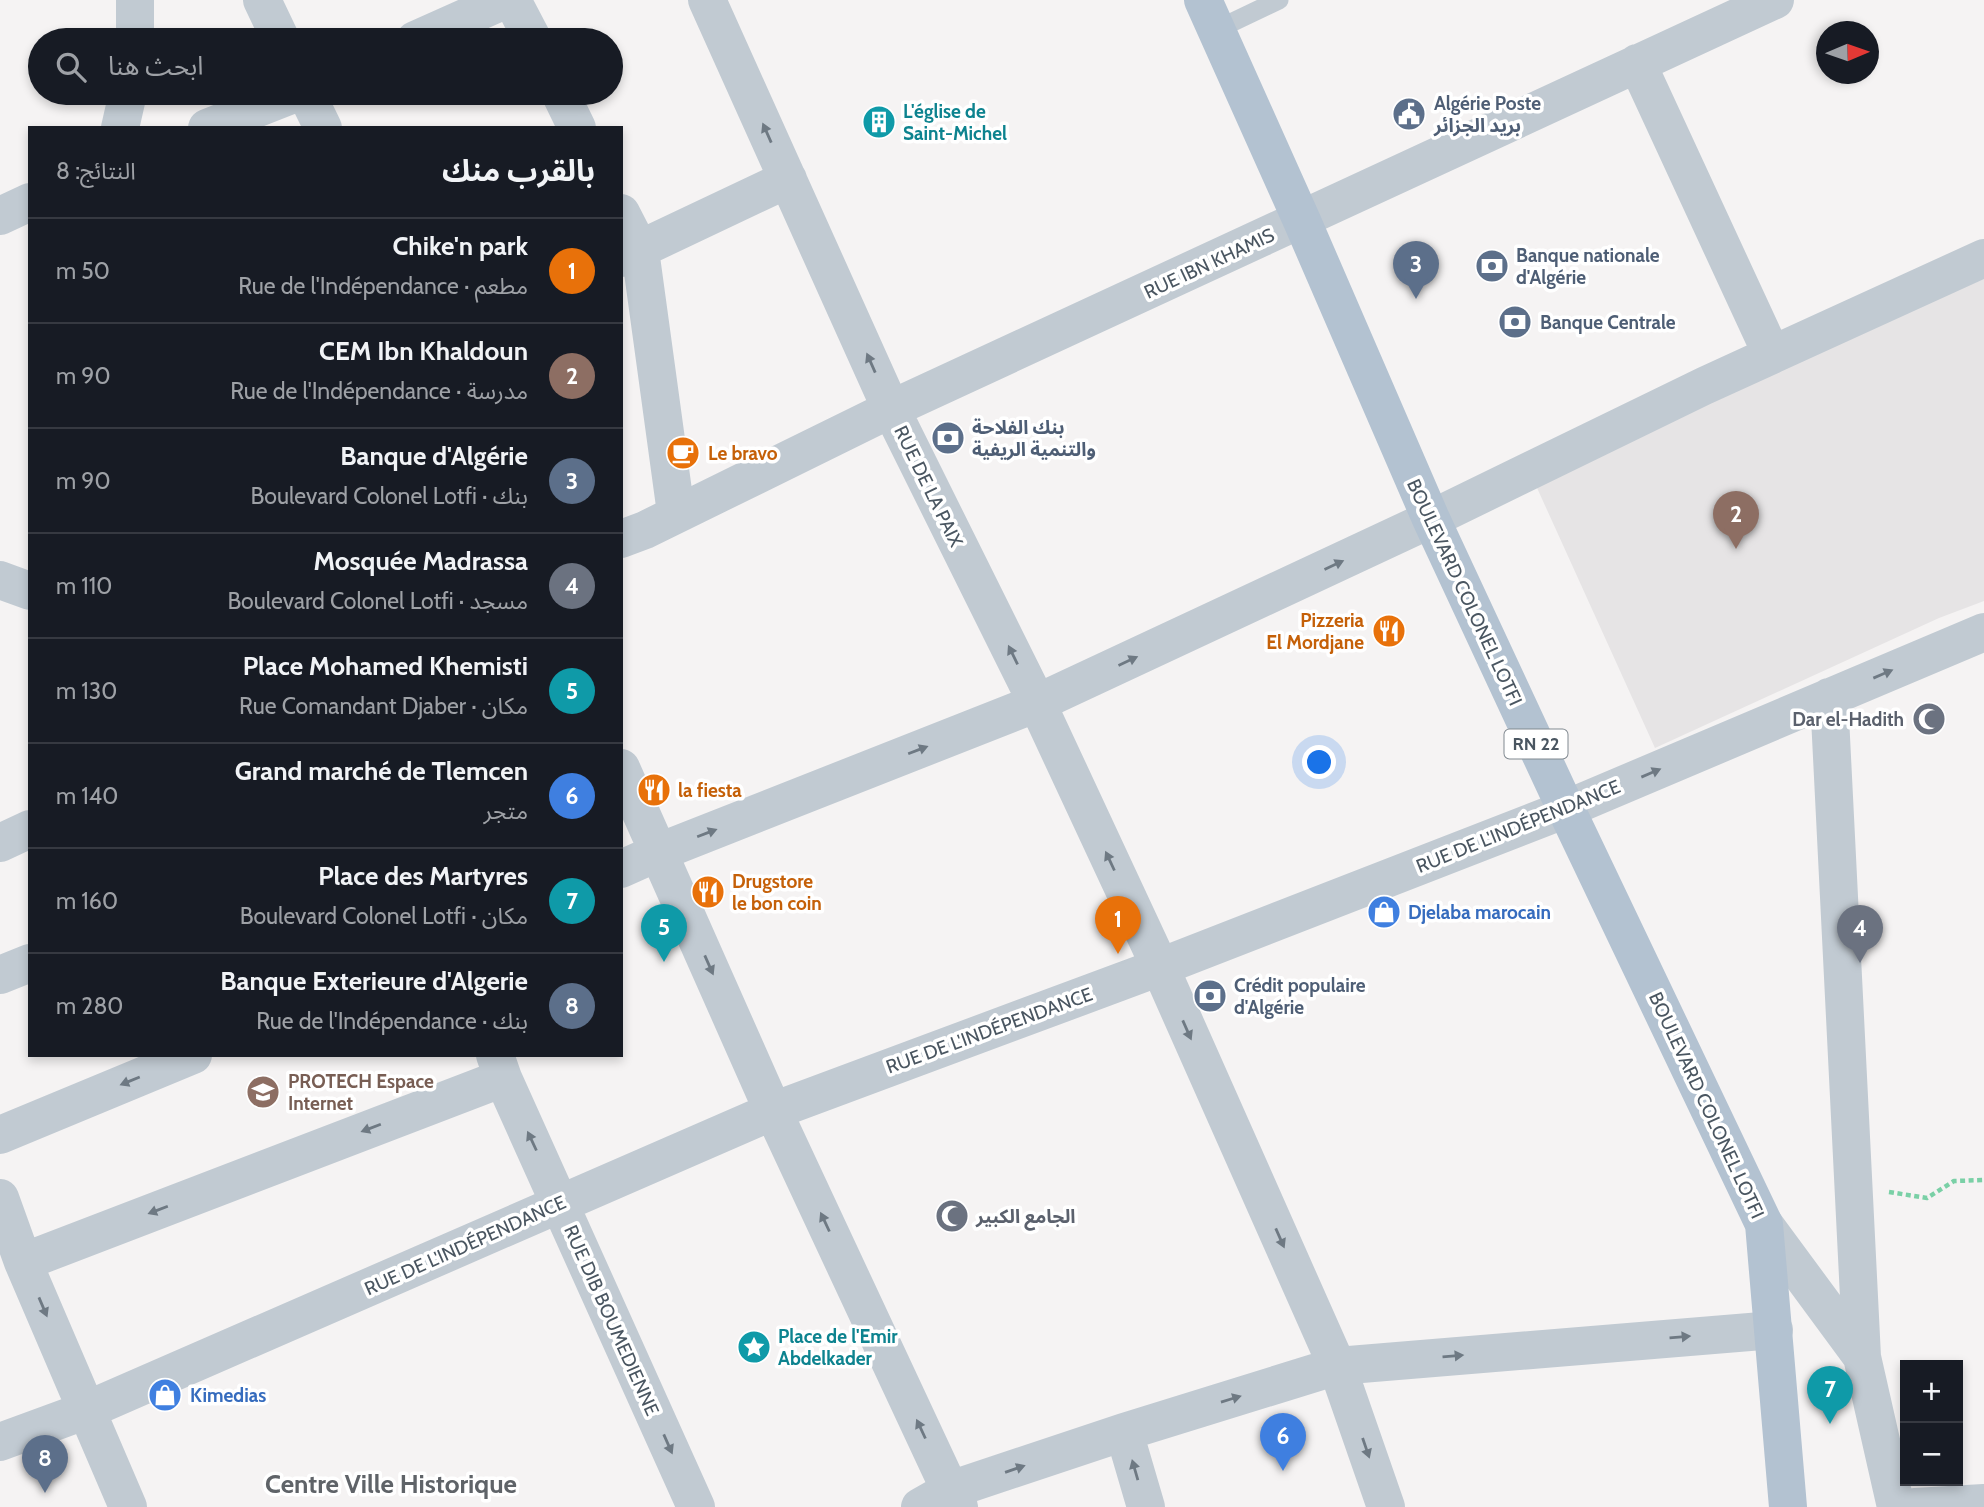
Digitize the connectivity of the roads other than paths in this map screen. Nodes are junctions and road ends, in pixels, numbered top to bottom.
1 (135, 0) edge
2 (262, 0) edge
3 (505, 0) edge
4 (512, 0) edge
5 (707, 0) edge
6 (1279, 0) edge
7 (1776, 0) edge
8 (1210, 15) edge
9 (135, 28) edge
10 (275, 28) edge
11 (442, 28) edge
12 (527, 28) edge
13 (1637, 63) junction
14 (125, 105) edge
15 (265, 105) edge
16 (312, 105) edge
17 (566, 105) edge
18 (120, 126) edge
19 (212, 126) edge
20 (322, 126) edge
21 (577, 126) edge
22 (788, 179) junction
23 (28, 203) edge
24 (0, 216) edge
25 (1302, 220) junction
26 (623, 221) edge
27 (631, 254) edge
28 (1984, 258) edge
29 (1772, 355) junction
30 (891, 409) junction
31 (1431, 519) junction
32 (647, 528) edge
33 (1984, 632) edge
34 (1829, 697) junction
35 (1037, 703) junction
36 (623, 772) edge
37 (1566, 809) junction
38 (28, 830) edge
39 (0, 843) edge
40 (659, 852) junction
41 (623, 868) edge
42 (28, 964) edge
43 (1160, 967) junction
44 (0, 975) edge
45 (188, 1057) edge
46 (499, 1066) edge
47 (773, 1111) junction
48 (0, 1135) edge
49 (0, 1198) edge
50 (560, 1203) junction
51 (1764, 1224) junction
52 (23, 1262) junction
53 (1774, 1330) junction
54 (1861, 1357) junction
55 (1337, 1366) junction
56 (87, 1410) junction
57 (1124, 1432) junction
58 (0, 1442) edge
59 (943, 1501) edge
60 (1984, 1503) edge
61 (128, 1507) edge
62 (696, 1507) edge
63 (1146, 1507) edge
64 (1387, 1507) edge
65 (1788, 1507) edge
66 (1896, 1507) edge
67 (1915, 1507) edge

1 - 9 street
2 - 10 street
3 - 11 street
4 - 12 street
22 -> 5 street, RUE DE LA PAIX
6 - 8 lane
7 - 13 street, RUE IBN KHAMIS
8 - 25 main road, BOULEVARD COLONEL LOTFI / RN 22
13 - 25 street, RUE IBN KHAMIS
13 - 29 street
14 - 18 street
15 - 19 street
16 - 20 street
17 - 21 street
22 - 27 street
30 -> 22 street, RUE DE LA PAIX
23 - 24 street
25 - 30 street, RUE IBN KHAMIS
25 - 31 main road, BOULEVARD COLONEL LOTFI / RN 22
26 - 27 street
27 - 32 street
28 - 29 street
29 - 31 street
30 - 32 street, RUE IBN KHAMIS
35 -> 30 street, RUE DE LA PAIX
35 -> 31 street
31 - 37 main road, BOULEVARD COLONEL LOTFI / RN 22
34 -> 33 street, RUE DE L'INDÉPENDANCE
37 -> 34 street, RUE DE L'INDÉPENDANCE
34 - 54 street
40 -> 35 street
43 -> 35 street, RUE DE LA PAIX
36 - 40 street
37 - 43 street, RUE DE L'INDÉPENDANCE
37 - 51 main road, BOULEVARD COLONEL LOTFI / RN 22
38 - 39 street
40 - 41 street
40 -> 47 street
42 - 44 street
43 - 47 street, RUE DE L'INDÉPENDANCE
43 -> 55 street, RUE DE LA PAIX
45 -> 48 street
50 -> 46 street, RUE DIB BOUMEDIENNE
46 -> 52 street
47 - 50 street, RUE DE L'INDÉPENDANCE
59 -> 47 street
49 - 52 street
50 - 56 street, RUE DE L'INDÉPENDANCE
50 -> 62 street, RUE DIB BOUMEDIENNE
51 - 53 main road, BOULEVARD COLONEL LOTFI / RN 22
51 - 54 street
52 -> 56 street
55 -> 53 street
53 - 65 main road, BOULEVARD COLONEL LOTFI / RN 22
54 - 66 street
57 -> 55 street
55 -> 64 street, RUE DE LA PAIX
56 - 58 street, RUE DE L'INDÉPENDANCE
56 - 61 street
59 -> 57 street
63 -> 57 street
60 - 67 street

